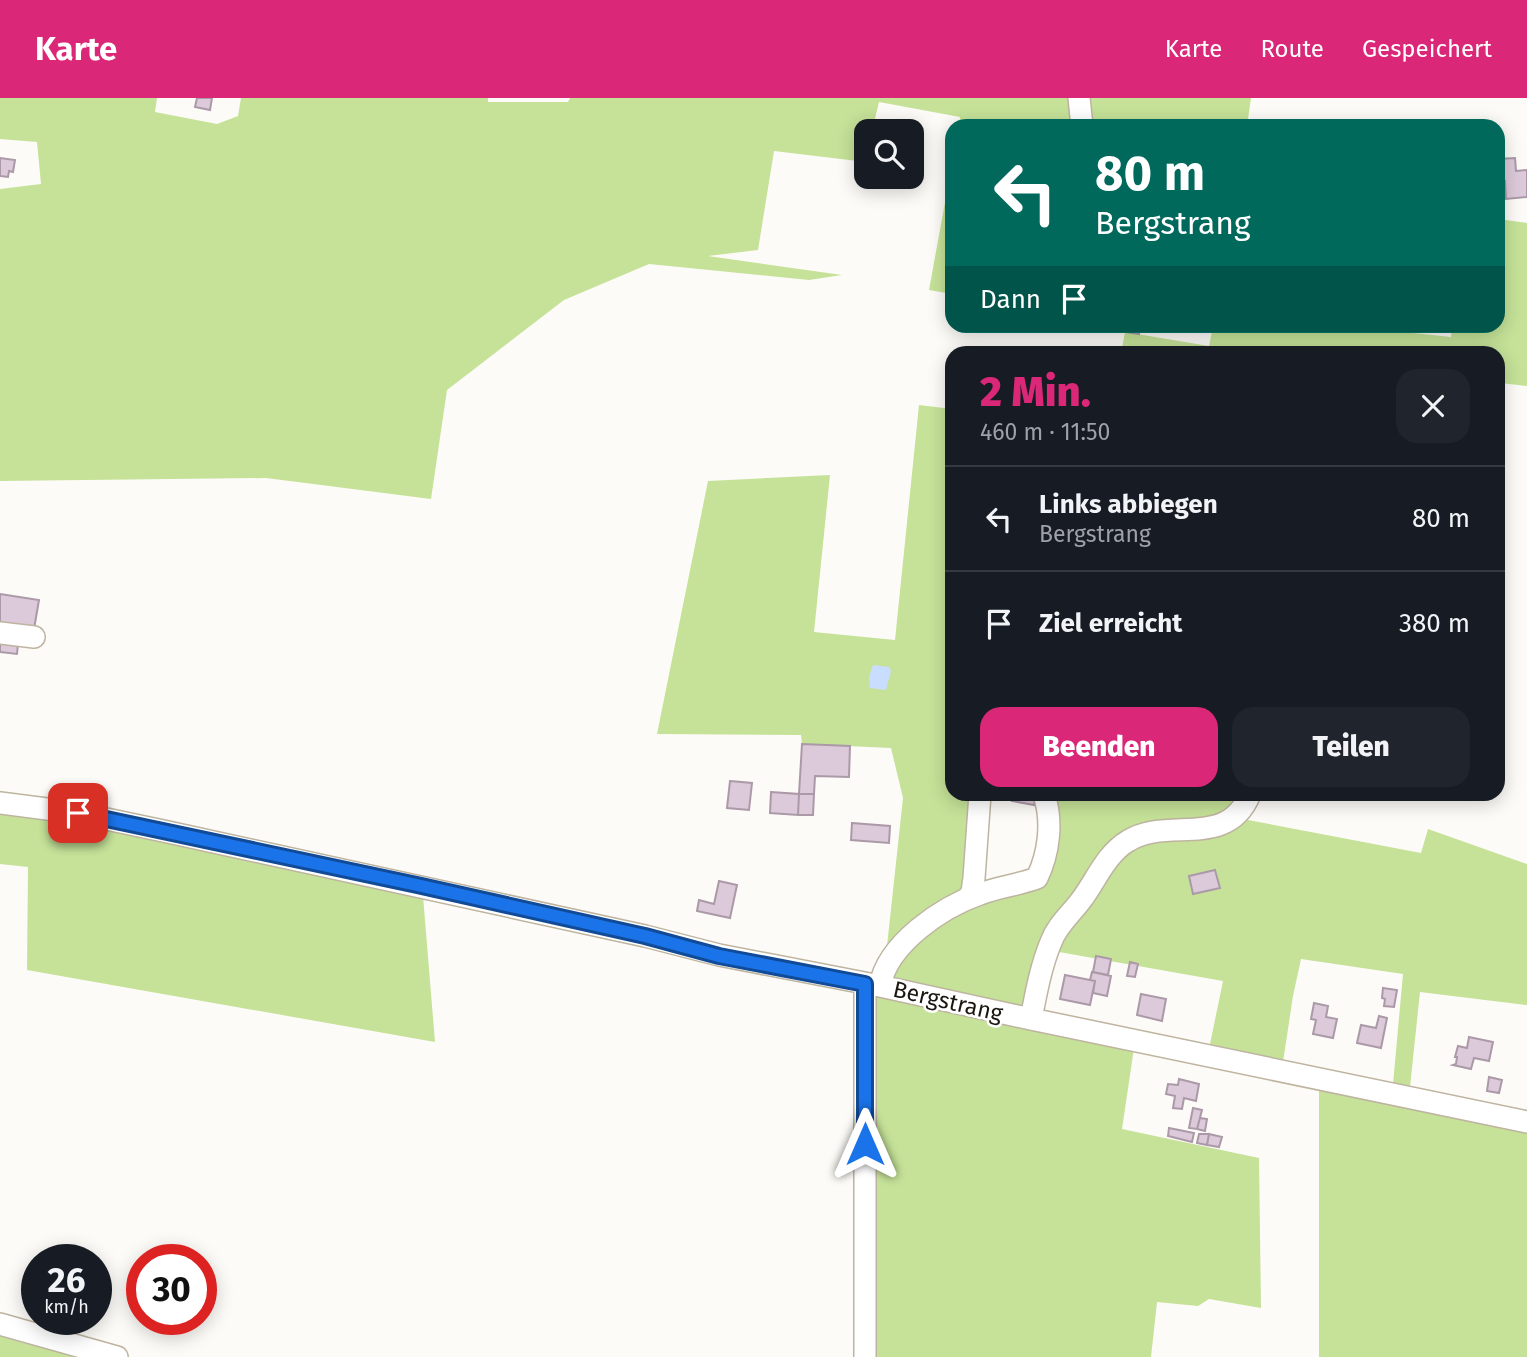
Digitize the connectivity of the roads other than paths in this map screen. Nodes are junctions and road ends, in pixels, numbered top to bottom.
1 (1079, 98) edge
2 (1081, 119) edge
3 (0, 633) edge
4 (34, 637) dead end
5 (980, 801) edge
6 (1046, 801) edge
7 (1246, 801) edge
8 (0, 803) edge
9 (967, 899) junction
10 (872, 985) junction
11 (1031, 1019) junction
12 (1527, 1122) edge
13 (0, 1324) edge
14 (117, 1357) edge
15 (865, 1357) edge

1 - 2 street
3 - 4 street
5 - 9 street
6 - 9 street
7 - 11 street
8 - 10 street, Bergstrang
9 - 10 street
10 - 11 street, Bergstrang
10 - 15 street
11 - 12 street, Bergstrang
13 - 14 street

